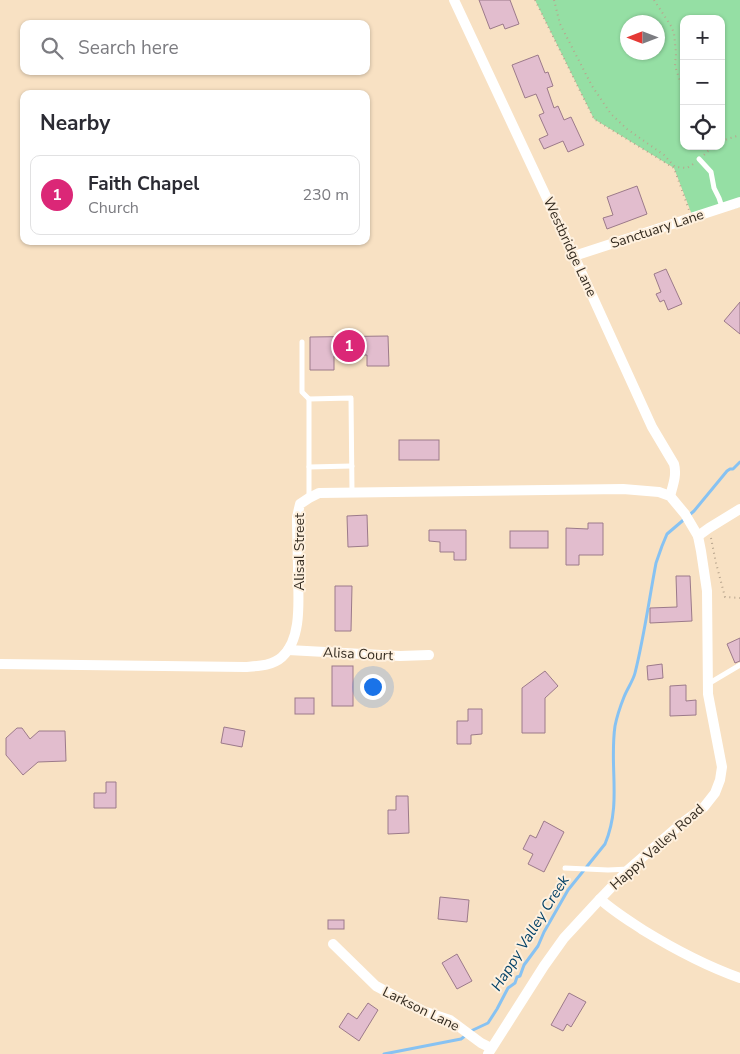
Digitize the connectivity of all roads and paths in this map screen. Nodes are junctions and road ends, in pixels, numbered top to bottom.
1 (454, 0) edge
2 (535, 0) edge
3 (554, 0) edge
4 (654, 0) edge
5 (680, 81) edge
6 (740, 135) edge
7 (725, 140) edge
8 (709, 150) edge
9 (699, 159) junction
10 (739, 203) edge
11 (721, 210) junction
12 (692, 218) junction
13 (574, 256) junction
14 (302, 342) dead end
15 (309, 398) junction
16 (352, 466) junction
17 (309, 467) junction
18 (352, 492) junction
19 (670, 496) junction
20 (309, 498) junction
21 (740, 509) edge
22 (709, 528) junction
23 (698, 536) junction
24 (740, 598) edge
25 (288, 650) junction
26 (429, 655) dead end
27 (0, 664) edge
28 (740, 665) edge
29 (708, 684) junction
30 (566, 868) dead end
31 (629, 869) junction
32 (600, 899) junction
33 (333, 944) dead end
34 (740, 978) edge
35 (490, 1051) edge

1 - 13 street, Westbridge Lane
2 - 12 path
3 - 9 path
4 - 5 path
6 - 7 path
8 - 9 path
9 - 11 lane
10 - 11 street, Sanctuary Lane
11 - 12 street, Sanctuary Lane
12 - 13 street, Sanctuary Lane
13 - 19 street, Westbridge Lane
14 - 15 lane
15 - 16 lane
15 - 17 lane
16 - 17 lane
16 - 18 lane
17 - 20 lane
18 - 19 street, Alisal Street
18 - 20 street, Alisal Street
19 - 23 street, Happy Valley Road
20 - 25 street, Alisal Street
21 - 22 street
22 - 23 street
22 - 24 path
23 - 29 street, Happy Valley Road
25 - 26 street, Alisa Court
25 - 27 street
28 - 29 lane
29 - 31 street, Happy Valley Road
30 - 31 lane
31 - 32 street, Happy Valley Road
32 - 34 street
32 - 35 street, Happy Valley Road
33 - 35 street, Larkson Lane

